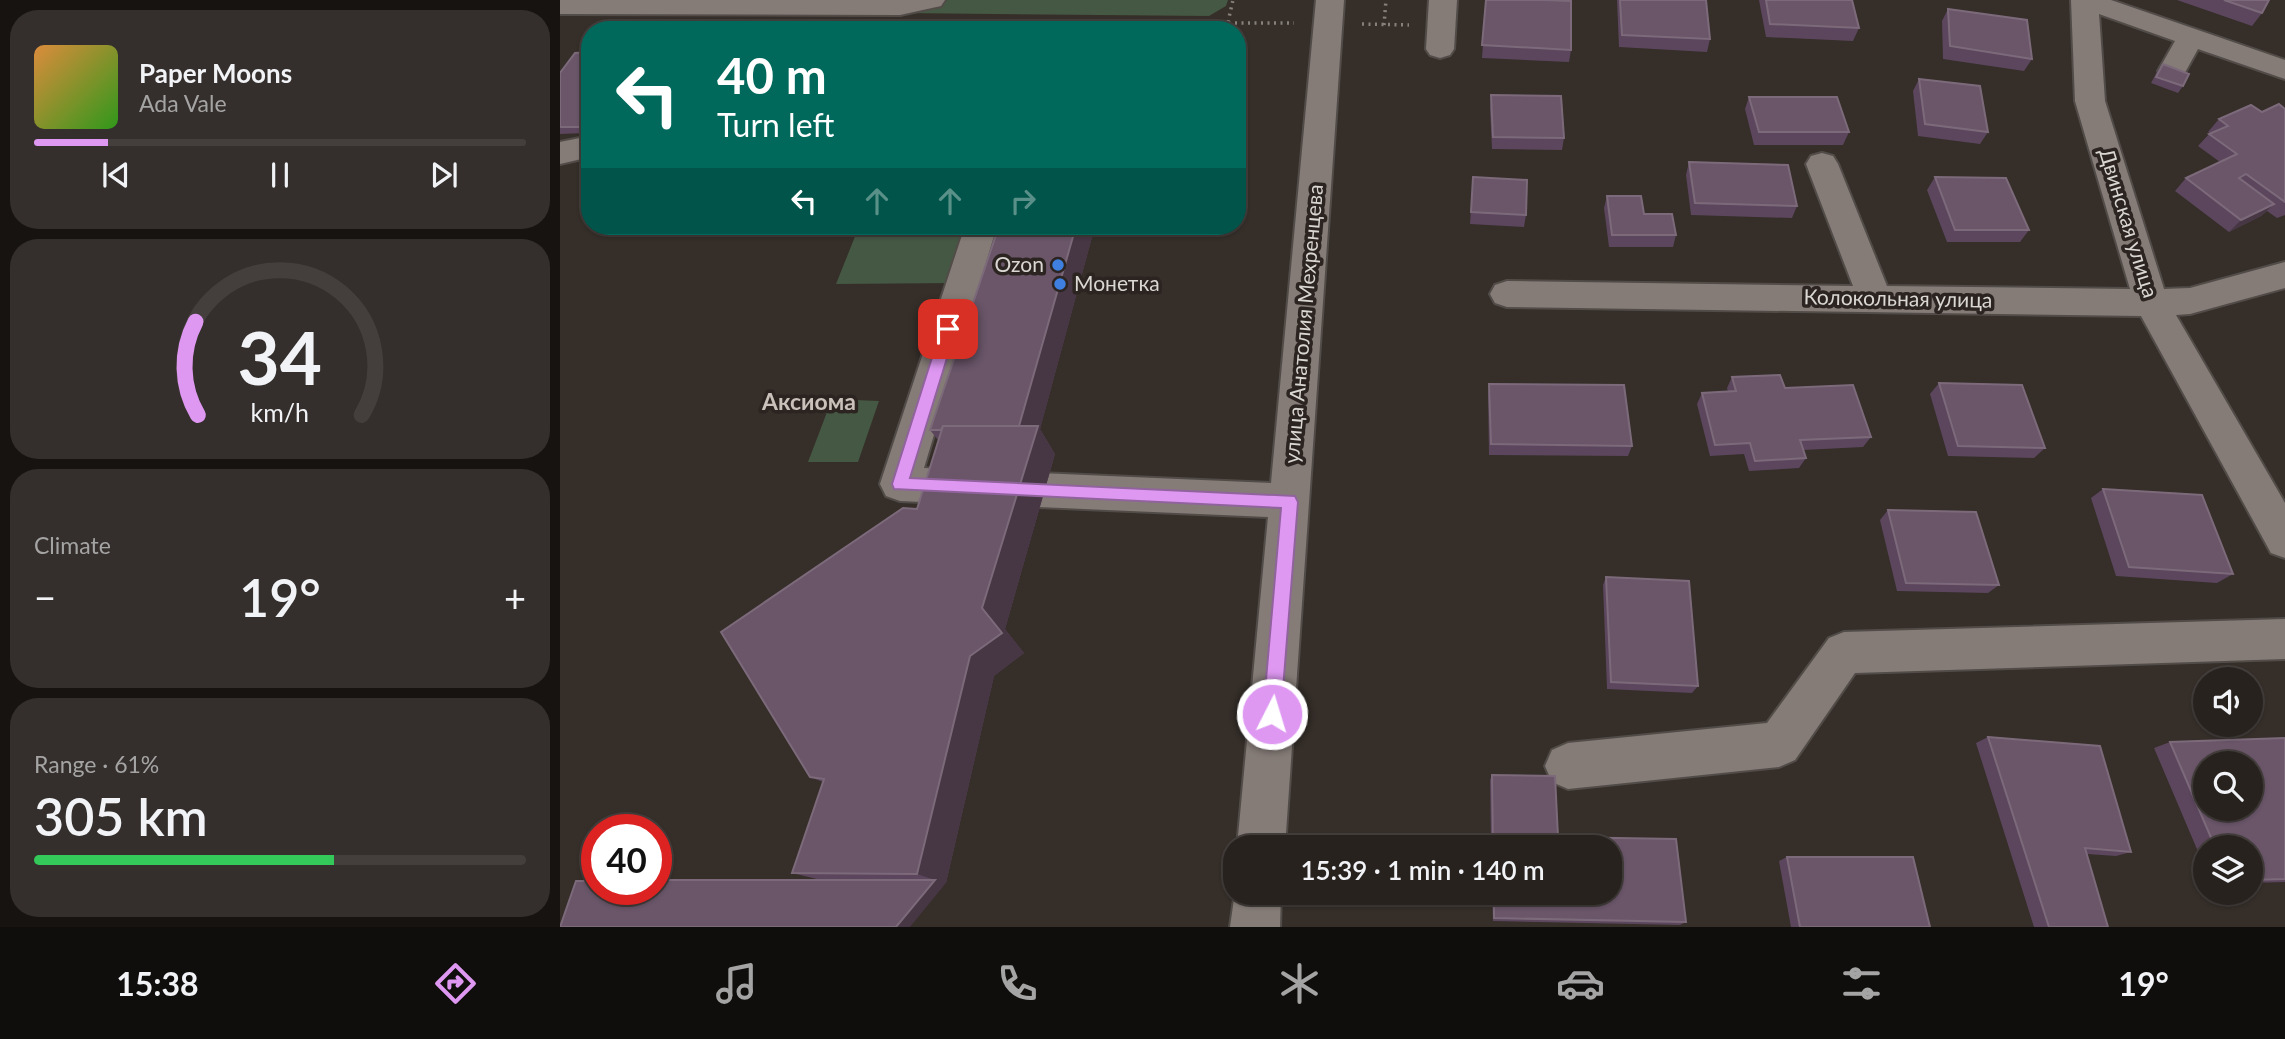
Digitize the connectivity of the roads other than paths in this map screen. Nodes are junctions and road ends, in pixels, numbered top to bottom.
1 (1443, 0) edge
2 (2085, 0) edge
3 (560, 6) edge
4 (646, 6) junction
5 (692, 6) junction
6 (935, 11) edge
7 (1317, 14) edge
8 (634, 21) edge
9 (681, 21) edge
10 (2191, 37) junction
11 (1440, 49) dead end
12 (2285, 70) edge
13 (2172, 71) edge
14 (1822, 164) dead end
15 (978, 235) edge
16 (2285, 275) edge
17 (1507, 294) dead end
18 (1875, 299) junction
19 (2151, 303) junction
20 (1290, 502) junction
21 (2285, 540) edge
22 (2285, 639) edge
23 (1568, 766) dead end
24 (1262, 835) edge
25 (1256, 905) edge
26 (1255, 927) edge

1 - 11 street
2 - 10 street
2 - 19 street, Двинская улица
3 - 4 street
4 - 5 street
4 - 8 street
5 - 6 street
5 - 9 street
7 - 20 street, улица Анатолия Мехренцева
10 - 12 street
10 - 13 street
14 - 18 street
15 - 20 street
16 - 19 street, Колокольная улица
17 - 18 street, Колокольная улица
18 - 19 street, Колокольная улица
19 - 21 street, Двинская улица
20 - 24 street, улица Анатолия Мехренцева
22 - 23 street
25 - 26 street

